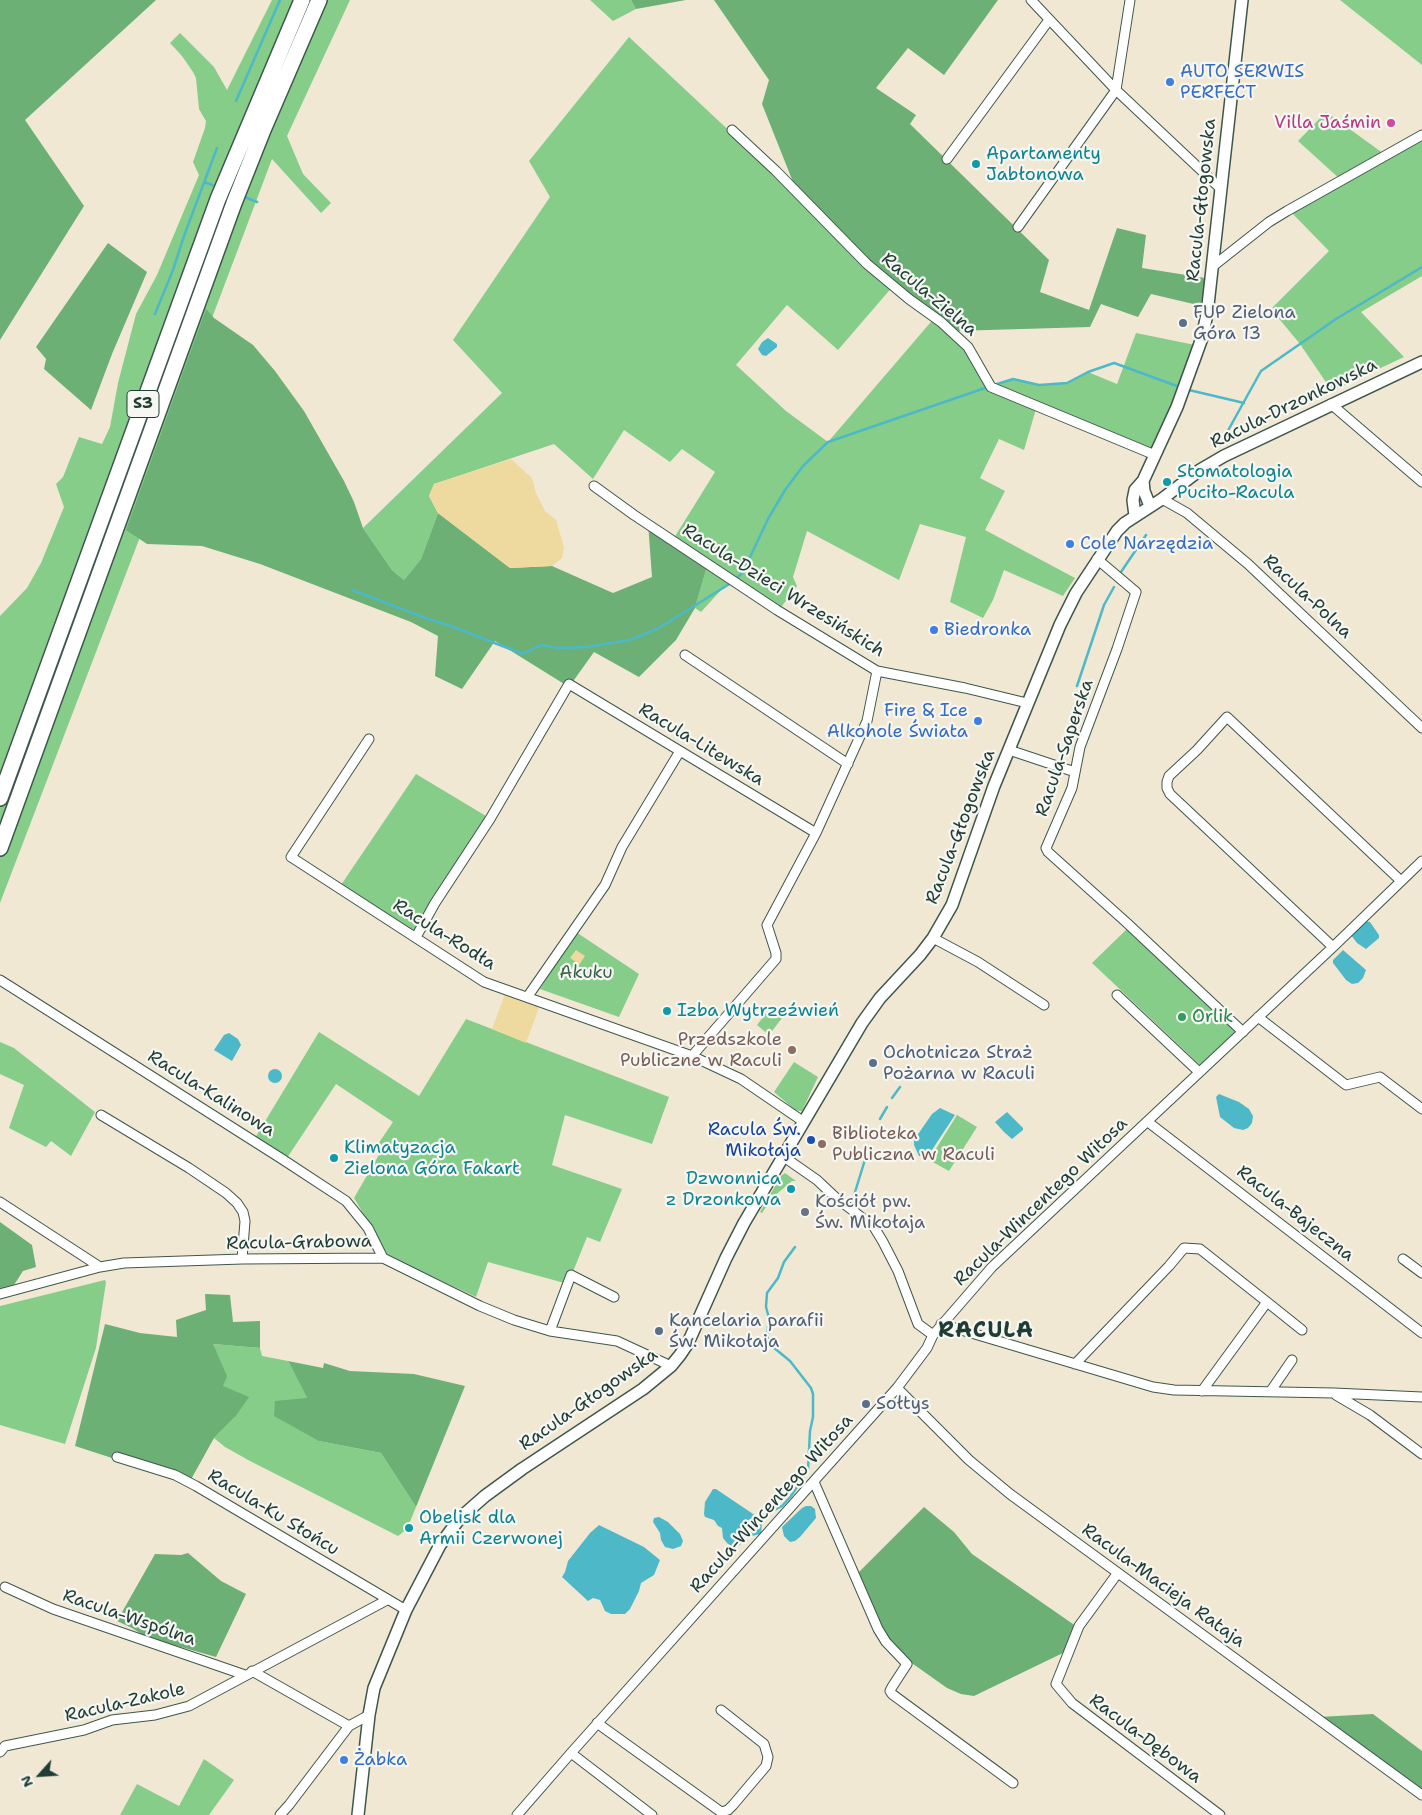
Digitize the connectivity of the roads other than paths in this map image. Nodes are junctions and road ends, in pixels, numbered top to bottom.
1 (302, 0) edge
2 (319, 0) edge
3 (1031, 0) edge
4 (1130, 0) edge
5 (1242, 0) edge
6 (1049, 20) junction
7 (1116, 90) junction
8 (732, 130) dead end
9 (1422, 134) edge
10 (947, 160) dead end
11 (1220, 188) junction
12 (1018, 226) dead end
13 (1212, 266) junction
14 (1422, 362) edge
15 (1331, 404) junction
16 (1155, 455) junction
17 (1143, 481) junction
18 (1422, 482) edge
19 (594, 486) dead end
20 (1162, 499) junction
21 (1150, 506) junction
22 (1135, 516) junction
23 (1097, 559) junction
24 (685, 655) dead end
25 (877, 671) junction
26 (1027, 704) junction
27 (1422, 728) edge
28 (369, 739) dead end
29 (1009, 750) junction
30 (680, 751) junction
31 (848, 764) junction
32 (1075, 772) junction
33 (0, 798) edge
34 (816, 833) junction
35 (0, 848) edge
36 (1422, 861) edge
37 (1401, 881) junction
38 (416, 937) junction
39 (933, 938) junction
40 (1333, 947) junction
41 (0, 980) edge
42 (1118, 995) dead end
43 (528, 996) junction
44 (1044, 1005) dead end
45 (1258, 1017) junction
46 (1243, 1032) junction
47 (692, 1056) junction
48 (1199, 1072) junction
49 (1422, 1109) edge
50 (101, 1115) dead end
51 (804, 1122) junction
52 (1148, 1122) junction
53 (784, 1157) junction
54 (0, 1202) edge
55 (383, 1258) junction
56 (242, 1259) junction
57 (1403, 1259) dead end
58 (100, 1267) junction
59 (1422, 1273) edge
60 (0, 1294) edge
61 (614, 1297) dead end
62 (1267, 1302) junction
63 (941, 1324) junction
64 (1302, 1330) dead end
65 (550, 1331) junction
66 (1422, 1333) edge
67 (933, 1335) junction
68 (1292, 1360) dead end
69 (1075, 1364) junction
70 (671, 1366) junction
71 (897, 1388) junction
72 (1202, 1391) junction
73 (1270, 1392) junction
74 (1334, 1393) junction
75 (1422, 1397) edge
76 (1422, 1454) edge
77 (117, 1457) dead end
78 (814, 1482) junction
79 (1117, 1574) junction
80 (5, 1587) dead end
81 (387, 1600) junction
82 (406, 1610) junction
83 (249, 1673) junction
84 (721, 1710) dead end
85 (368, 1716) junction
86 (597, 1723) junction
87 (349, 1726) junction
88 (0, 1752) edge
89 (571, 1752) junction
90 (1013, 1783) dead end
91 (1422, 1795) edge
92 (280, 1815) edge
93 (358, 1815) edge
94 (517, 1815) edge
95 (652, 1815) edge
96 (1220, 1815) edge

1 - 33 highway, S3
2 - 35 highway, S3
3 - 6 street
4 - 7 street
5 - 11 street, Racula-Głogowska
6 - 7 street
6 - 10 street
7 - 11 street
7 - 12 street
8 - 16 street, Racula-Zielna
9 - 13 street
11 - 13 street, Racula-Głogowska
13 - 16 street, Racula-Głogowska
14 - 15 street, Racula-Drzonkowska
15 - 18 street
15 - 20 street, Racula-Drzonkowska
16 - 17 street, Racula-Głogowska
17 - 21 street
17 - 22 street, Racula-Głogowska
19 - 25 street, Racula-Dzieci Wrzesińskich
20 - 21 street, Racula-Drzonkowska
20 - 27 street, Racula-Polna
21 - 22 street, Racula-Drzonkowska
22 - 23 street, Racula-Głogowska
23 - 26 street, Racula-Głogowska
23 - 32 street, Racula-Saperska
24 - 31 street
25 - 26 street, Racula-Dzieci Wrzesińskich
25 - 31 street
26 - 29 street, Racula-Głogowska
28 - 38 street, Racula-Rodła
29 - 32 street
29 - 39 street, Racula-Głogowska
30 - 34 street, Racula-Litewska
30 - 38 street, Racula-Litewska
30 - 43 street
31 - 34 street
32 - 46 street, Racula-Saperska
34 - 47 street
36 - 37 street, Racula-Wincentego Witosa
37 - 40 street, Racula-Wincentego Witosa
37 - 40 street
38 - 43 street, Racula-Rodła
39 - 44 street
39 - 51 street, Racula-Głogowska
40 - 45 street, Racula-Wincentego Witosa
41 - 55 street, Racula-Kalinowa
42 - 48 street
43 - 47 street, Racula-Rodła
45 - 46 street, Racula-Wincentego Witosa
45 - 49 street
46 - 48 street, Racula-Wincentego Witosa
47 - 51 street, Racula-Rodła
48 - 52 street, Racula-Wincentego Witosa
50 - 56 street
51 - 53 street, Racula-Głogowska
52 - 63 street, Racula-Wincentego Witosa
52 - 66 street, Racula-Bajeczna
53 - 67 street
53 - 70 street, Racula-Głogowska
54 - 58 street
55 - 56 street, Racula-Grabowa
55 - 65 street, Racula-Grabowa
56 - 58 street, Racula-Grabowa
57 - 59 street
58 - 60 street, Racula-Grabowa
61 - 65 street
62 - 64 street
62 - 69 street
62 - 72 street
63 - 67 street, Racula-Wincentego Witosa
63 - 69 street
65 - 70 street, Racula-Grabowa
67 - 71 street, Racula-Wincentego Witosa
68 - 73 street
69 - 72 street
70 - 82 street, Racula-Głogowska
71 - 78 street, Racula-Wincentego Witosa
71 - 79 street, Racula-Macieja Rataja
72 - 73 street
73 - 74 street
74 - 75 street
74 - 76 street
77 - 81 street, Racula-Ku Słońcu
78 - 86 street, Racula-Wincentego Witosa
78 - 90 street
79 - 91 street, Racula-Macieja Rataja
79 - 96 street, Racula-Dębowa
80 - 83 street, Racula-Wspólna
81 - 82 street, Racula-Ku Słońcu
81 - 83 street, Racula-Zakole
82 - 85 street, Racula-Głogowska
83 - 87 street
83 - 88 street, Racula-Zakole
84 - 86 street
85 - 87 street
85 - 93 street, Racula-Głogowska
86 - 89 street, Racula-Wincentego Witosa
87 - 92 street
89 - 94 street, Racula-Wincentego Witosa
89 - 95 street

